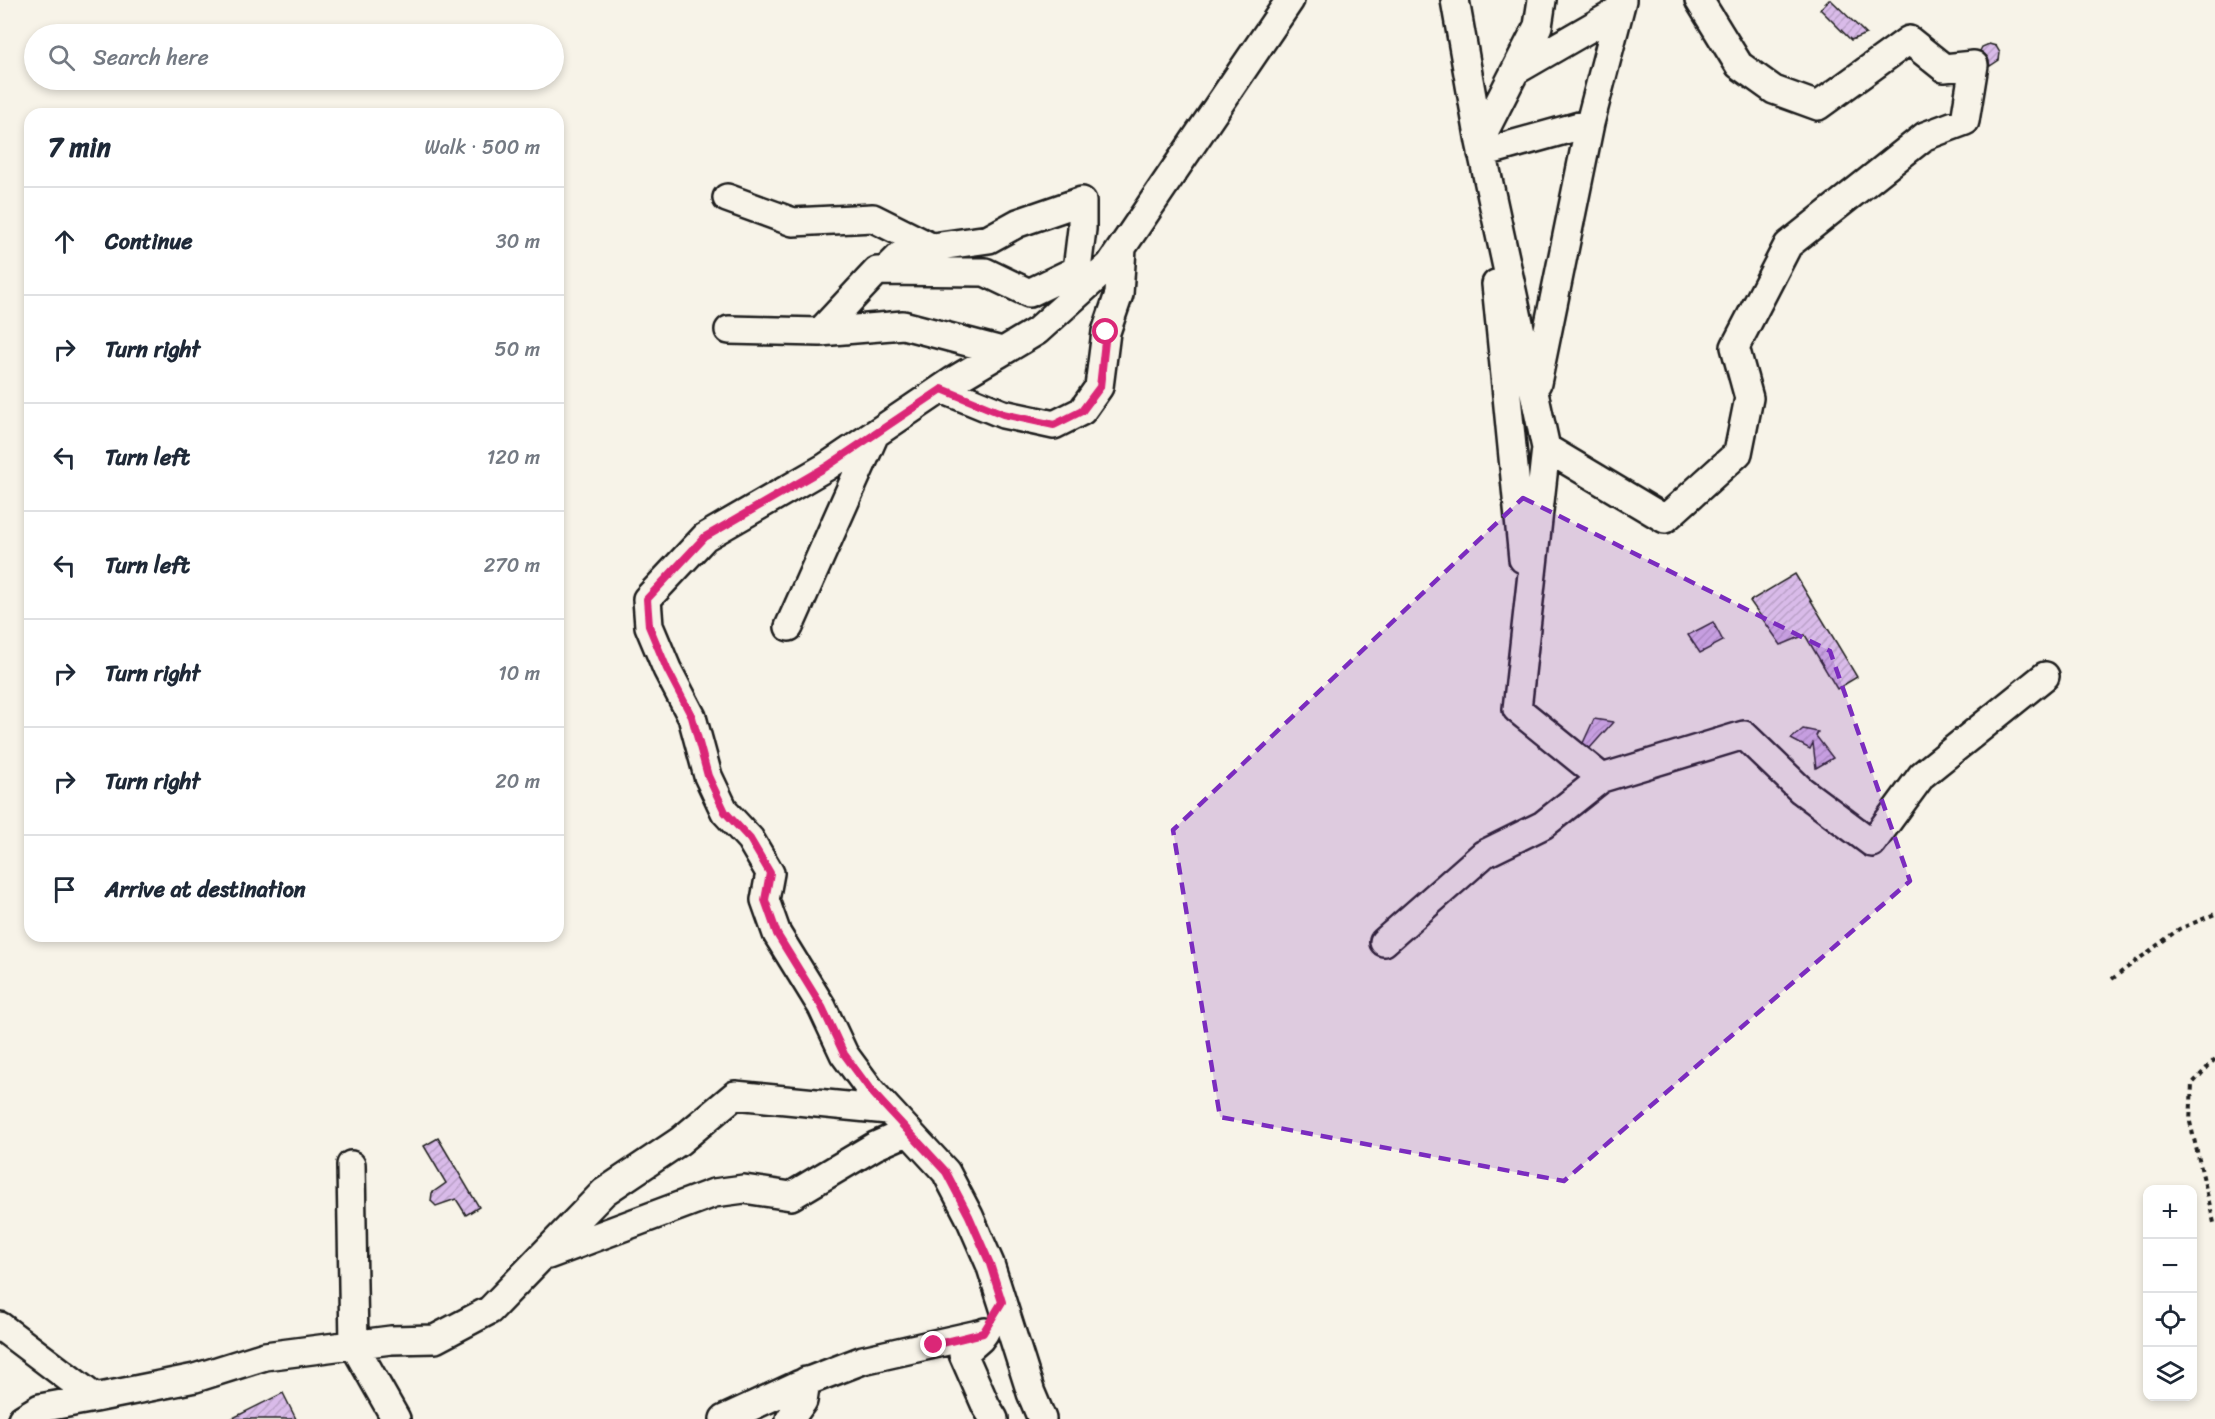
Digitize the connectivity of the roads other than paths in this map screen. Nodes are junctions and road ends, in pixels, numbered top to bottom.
1 (1290, 0) edge
2 (1455, 0) edge
3 (1542, 0) edge
4 (1558, 0) edge
5 (1699, 0) edge
6 (1621, 6) edge
7 (1538, 26) junction
8 (1515, 71) junction
9 (1590, 123) junction
10 (1483, 157) junction
11 (727, 198) dead end
12 (931, 247) junction
13 (1122, 248) junction
14 (885, 271) junction
15 (1551, 314) junction
16 (729, 330) dead end
17 (820, 332) junction
18 (1002, 351) junction
19 (942, 389) junction
20 (1535, 394) junction
21 (875, 434) junction
22 (1549, 450) junction
23 (1528, 614) junction
24 (789, 627) dead end
25 (2045, 676) dead end
26 (1602, 778) junction
27 (1384, 942) dead end
28 (888, 1110) junction
29 (907, 1132) junction
30 (351, 1165) dead end
31 (542, 1257) junction
32 (1002, 1302) junction
33 (0, 1326) edge
34 (983, 1333) junction
35 (354, 1345) junction
36 (806, 1381) junction
37 (95, 1398) junction
38 (22, 1419) edge
39 (396, 1419) edge
40 (724, 1419) edge
41 (790, 1419) edge
42 (994, 1419) edge
43 (1042, 1419) edge

1 - 13 street
2 - 10 street
3 - 7 street
4 - 7 street
5 - 22 street
6 - 8 street
6 - 9 street
7 - 8 street
8 - 10 street
9 - 10 street
9 - 15 street
10 - 20 street
10 - 23 street
11 - 12 street
12 - 14 street
12 - 14 street
13 - 18 street
13 - 19 street
14 - 17 street
15 - 20 street
15 - 22 street
16 - 17 street
17 - 18 street
18 - 19 street
19 - 21 street
20 - 22 street
21 - 24 street
21 - 28 street
22 - 23 street
23 - 26 street
25 - 26 street
26 - 27 street
28 - 29 street
28 - 31 street
29 - 31 street
29 - 32 street
30 - 35 street
31 - 35 street
32 - 34 street
32 - 43 street
33 - 37 street
34 - 36 street
34 - 42 street
35 - 37 street
35 - 39 street
36 - 40 street
36 - 41 street
37 - 38 street

